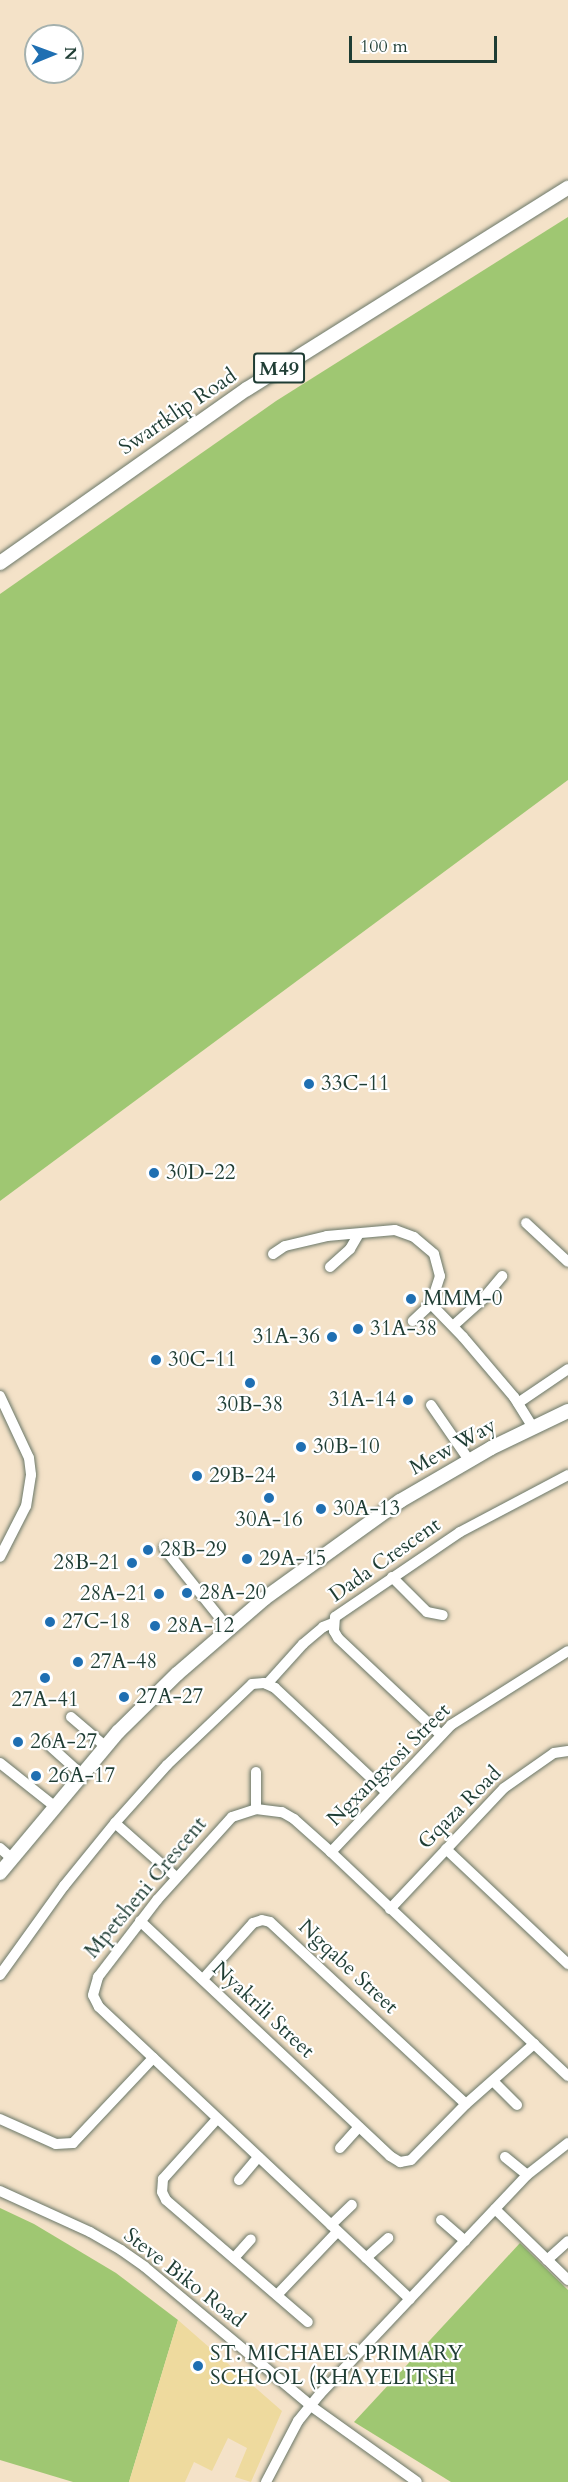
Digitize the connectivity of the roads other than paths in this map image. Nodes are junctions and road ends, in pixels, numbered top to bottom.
1 (568, 188) edge
2 (0, 563) edge
3 (525, 1223) dead end
4 (358, 1235) junction
5 (273, 1254) dead end
6 (568, 1262) edge
7 (330, 1268) dead end
8 (502, 1276) dead end
9 (431, 1304) junction
10 (413, 1321) dead end
11 (453, 1326) junction
12 (568, 1369) edge
13 (0, 1396) edge
14 (518, 1403) junction
15 (431, 1405) dead end
16 (568, 1411) edge
17 (533, 1428) junction
18 (469, 1460) junction
19 (568, 1475) edge
20 (164, 1548) dead end
21 (0, 1557) edge
22 (392, 1577) junction
23 (443, 1615) dead end
24 (333, 1623) junction
25 (229, 1629) junction
26 (568, 1651) edge
27 (267, 1683) junction
28 (71, 1717) dead end
29 (441, 1735) junction
30 (50, 1746) dead end
31 (105, 1746) junction
32 (568, 1751) edge
33 (0, 1762) edge
34 (256, 1772) dead end
35 (81, 1774) junction
36 (386, 1792) junction
37 (54, 1806) junction
38 (256, 1809) junction
39 (115, 1823) junction
40 (0, 1848) edge
41 (446, 1849) junction
42 (332, 1852) junction
43 (12, 1857) junction
44 (0, 1873) edge
45 (176, 1877) junction
46 (390, 1909) junction
47 (140, 1921) junction
48 (568, 1964) edge
49 (0, 1976) edge
50 (203, 1980) junction
51 (534, 2044) junction
52 (153, 2058) junction
53 (568, 2076) edge
54 (493, 2081) junction
55 (466, 2104) junction
56 (517, 2105) dead end
57 (0, 2119) edge
58 (218, 2119) junction
59 (359, 2127) junction
60 (568, 2143) edge
61 (340, 2148) dead end
62 (258, 2157) junction
63 (505, 2157) dead end
64 (527, 2175) junction
65 (239, 2180) dead end
66 (0, 2191) edge
67 (351, 2205) dead end
68 (495, 2209) junction
69 (441, 2220) dead end
70 (334, 2228) junction
71 (388, 2238) dead end
72 (251, 2239) dead end
73 (465, 2241) junction
74 (568, 2241) edge
75 (234, 2258) junction
76 (366, 2258) junction
77 (547, 2260) junction
78 (568, 2280) edge
79 (277, 2295) junction
80 (410, 2299) junction
81 (309, 2322) dead end
82 (311, 2406) junction
83 (266, 2482) edge
84 (417, 2482) edge

1 - 2 main road, Swartklip Road / M49
3 - 6 street
4 - 5 street
4 - 7 street
4 - 9 street
8 - 11 street
9 - 10 street
9 - 11 street
11 - 14 street
12 - 14 street
13 - 21 street
14 - 17 street
15 - 18 street
16 - 17 main road, Mew Way
17 - 18 main road, Mew Way
18 - 25 main road, Mew Way
19 - 22 street, Dada Crescent
20 - 25 street
22 - 23 street
22 - 24 street, Dada Crescent
24 - 27 street
24 - 29 street, Dada Crescent
25 - 31 main road, Mew Way
26 - 29 street, Ngxangxosi Street
27 - 36 street
27 - 39 street
28 - 31 street
29 - 36 street, Ngxangxosi Street
30 - 35 street
31 - 35 main road, Mew Way
32 - 41 street, Gqaza Road
33 - 37 street
34 - 38 street
35 - 37 main road, Mew Way
36 - 42 street, Ngxangxosi Street
37 - 43 main road, Mew Way
38 - 42 street
38 - 45 street, Mpetsheni Crescent
39 - 45 street
39 - 49 street
40 - 43 street
41 - 46 street, Gqaza Road
41 - 48 street
42 - 46 street
43 - 44 main road, Mew Way
45 - 47 street, Mpetsheni Crescent
46 - 51 street
47 - 50 street, Nyakrili Street
47 - 52 street, Mpetsheni Crescent
50 - 55 street, Ngqabe Street
50 - 59 street, Nyakrili Street
51 - 53 street
51 - 54 street, Nyakrili Street
52 - 57 street
52 - 58 street, Mpetsheni Crescent
54 - 55 street, Nyakrili Street
54 - 56 street
55 - 59 street, Nyakrili Street
58 - 62 street, Mpetsheni Crescent
58 - 75 street
59 - 61 street
60 - 64 street
62 - 65 street
62 - 70 street, Mpetsheni Crescent
63 - 64 street
64 - 68 street
66 - 82 street, Steve Biko Road
67 - 70 street
68 - 73 street
68 - 77 street
69 - 73 street
70 - 76 street, Mpetsheni Crescent
70 - 79 street
71 - 76 street
72 - 75 street
73 - 80 street
74 - 77 street
75 - 79 street
76 - 80 street, Mpetsheni Crescent
77 - 78 street
79 - 81 street
80 - 82 street
82 - 83 street
82 - 84 street, Steve Biko Road

